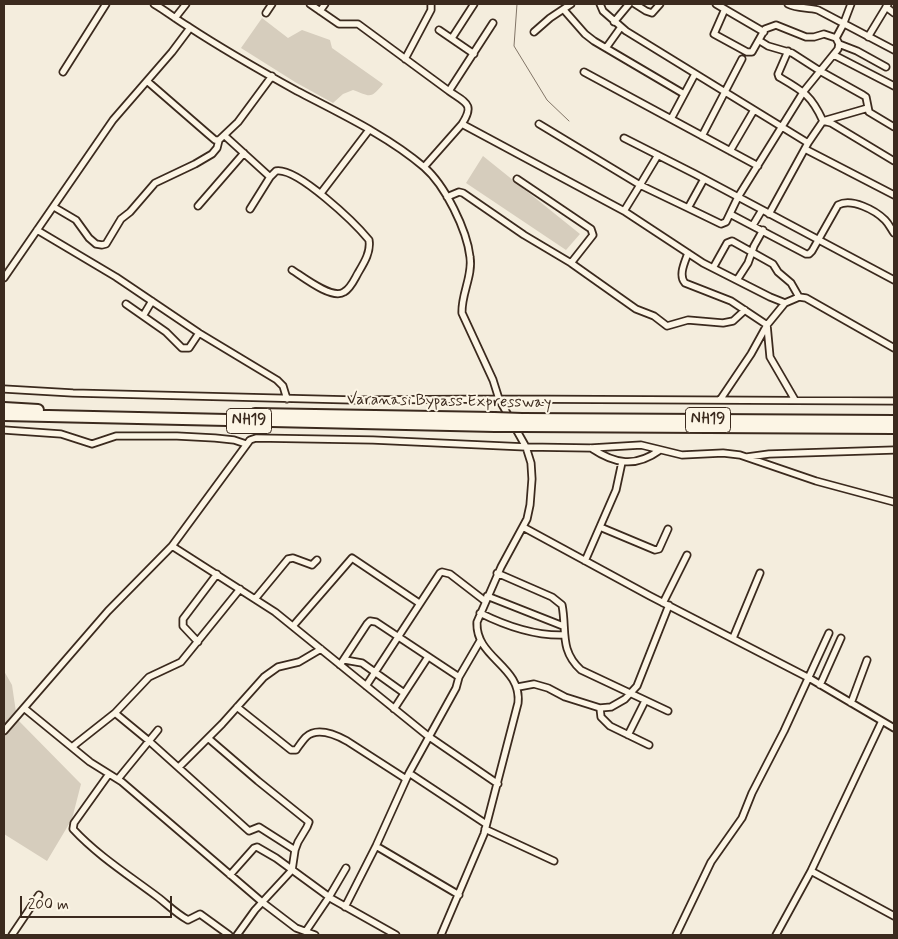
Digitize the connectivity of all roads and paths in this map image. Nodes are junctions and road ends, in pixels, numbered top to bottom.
1 (106, 4) edge
2 (154, 4) edge
3 (186, 4) edge
4 (272, 4) edge
5 (310, 4) edge
6 (325, 4) edge
7 (431, 4) edge
8 (474, 4) edge
9 (571, 4) edge
10 (600, 4) edge
11 (629, 4) edge
12 (635, 4) edge
13 (660, 4) edge
14 (716, 4) edge
15 (788, 4) edge
16 (848, 5) edge
17 (887, 5) edge
18 (725, 9) junction
19 (564, 10) junction
20 (320, 11) junction
21 (266, 13) dead end
22 (894, 13) edge
23 (175, 18) junction
24 (614, 22) junction
25 (493, 23) dead end
26 (843, 25) junction
27 (621, 27) junction
28 (190, 28) junction
29 (439, 30) dead end
30 (534, 32) dead end
31 (764, 32) junction
32 (868, 36) junction
33 (452, 38) junction
34 (760, 41) junction
35 (838, 41) junction
36 (606, 48) junction
37 (894, 50) edge
38 (788, 51) junction
39 (474, 54) junction
40 (834, 55) junction
41 (405, 59) junction
42 (742, 59) dead end
43 (886, 67) dead end
44 (820, 71) junction
45 (63, 72) dead end
46 (584, 72) dead end
47 (695, 74) junction
48 (272, 76) junction
49 (147, 81) junction
50 (894, 86) edge
51 (449, 91) junction
52 (804, 91) junction
53 (725, 93) junction
54 (684, 94) junction
55 (868, 108) junction
56 (754, 110) junction
57 (671, 119) junction
58 (823, 121) junction
59 (462, 124) junction
60 (539, 124) dead end
61 (782, 127) junction
62 (894, 127) edge
63 (369, 130) junction
64 (225, 136) junction
65 (702, 136) junction
66 (624, 138) dead end
67 (219, 140) junction
68 (806, 146) junction
69 (730, 151) junction
70 (244, 153) junction
71 (658, 155) junction
72 (894, 161) edge
73 (758, 166) junction
74 (424, 167) junction
75 (270, 177) junction
76 (517, 179) dead end
77 (704, 179) junction
78 (640, 185) junction
79 (445, 193) junction
80 (321, 194) junction
81 (738, 196) junction
82 (894, 196) edge
83 (198, 206) dead end
84 (54, 207) junction
85 (688, 208) junction
86 (250, 209) dead end
87 (762, 210) junction
88 (624, 211) junction
89 (730, 214) junction
90 (769, 214) junction
91 (753, 225) junction
92 (37, 230) junction
93 (763, 230) junction
94 (894, 233) edge
95 (818, 240) junction
96 (752, 251) junction
97 (688, 253) junction
98 (571, 263) junction
99 (714, 268) junction
100 (292, 270) dead end
101 (4, 278) edge
102 (737, 280) junction
103 (894, 280) edge
104 (799, 297) junction
105 (152, 301) junction
106 (785, 303) junction
107 (126, 304) dead end
108 (745, 310) junction
109 (143, 316) junction
110 (767, 325) junction
111 (199, 333) junction
112 (894, 348) edge
113 (4, 389) edge
114 (287, 399) junction
115 (499, 399) junction
116 (720, 400) junction
117 (795, 400) junction
118 (894, 401) edge
119 (4, 408) edge
120 (4, 415) edge
121 (894, 421) edge
122 (494, 422) junction
123 (523, 423) junction
124 (894, 428) edge
125 (4, 430) edge
126 (246, 444) junction
127 (526, 447) junction
128 (591, 448) junction
129 (660, 450) junction
130 (894, 450) edge
131 (746, 457) junction
132 (622, 462) junction
133 (894, 502) edge
134 (523, 527) junction
135 (600, 527) junction
136 (668, 529) dead end
137 (172, 546) junction
138 (687, 555) dead end
139 (317, 560) dead end
140 (585, 561) junction
141 (498, 573) junction
142 (760, 573) dead end
143 (217, 574) junction
144 (240, 589) junction
145 (254, 598) junction
146 (486, 599) junction
147 (419, 603) junction
148 (666, 604) junction
149 (480, 613) junction
150 (292, 626) junction
151 (563, 626) junction
152 (829, 633) dead end
153 (564, 635) junction
154 (397, 636) junction
155 (733, 638) junction
156 (842, 638) dead end
157 (480, 641) junction
158 (198, 642) junction
159 (321, 649) junction
160 (428, 657) junction
161 (867, 660) dead end
162 (342, 662) junction
163 (374, 673) junction
164 (459, 677) junction
165 (809, 678) junction
166 (820, 685) junction
167 (366, 686) junction
168 (518, 687) junction
169 (404, 693) junction
170 (630, 694) junction
171 (645, 701) junction
172 (851, 703) junction
173 (237, 707) junction
174 (24, 708) junction
175 (600, 708) junction
176 (394, 709) junction
177 (668, 712) dead end
178 (115, 713) junction
179 (882, 721) junction
180 (894, 728) edge
181 (158, 730) dead end
182 (4, 731) edge
183 (628, 735) junction
184 (428, 736) junction
185 (208, 738) junction
186 (149, 741) junction
187 (649, 745) dead end
188 (72, 747) junction
189 (179, 767) junction
190 (409, 773) junction
191 (109, 774) junction
192 (118, 779) junction
193 (406, 779) junction
194 (498, 784) junction
195 (486, 827) junction
196 (376, 846) junction
197 (295, 850) junction
198 (554, 861) dead end
199 (346, 868) dead end
200 (292, 870) junction
201 (811, 872) junction
202 (230, 875) junction
203 (39, 895) dead end
204 (459, 895) junction
205 (329, 897) junction
206 (262, 902) junction
207 (345, 907) junction
208 (894, 916) edge
209 (306, 931) junction
210 (777, 934) edge
211 (12, 935) edge
212 (230, 935) edge
213 (237, 935) edge
214 (315, 935) edge
215 (396, 935) edge
216 (441, 935) edge
217 (676, 935) edge
218 (784, 935) edge

1 - 45 street
2 - 23 street
3 - 23 street
4 - 21 street
5 - 20 street
6 - 20 street
7 - 41 street
8 - 33 street
9 - 19 street
10 - 24 street
11 - 24 street
12 - 13 street
14 - 18 street
15 - 26 street
16 - 26 street
17 - 22 street
17 - 32 street
18 - 31 street
18 - 34 street
19 - 30 street
19 - 36 street
20 - 41 street
23 - 28 street
24 - 27 street
25 - 39 street
26 - 32 street
26 - 35 street
27 - 36 street
27 - 47 street
28 - 48 street
28 - 49 street
29 - 33 street
31 - 34 street
31 - 35 street
32 - 37 street
33 - 39 street
34 - 38 street
35 - 40 street
35 - 43 street
36 - 54 street
38 - 44 street
38 - 52 street
39 - 51 street
40 - 44 street
40 - 50 street
41 - 51 street
42 - 53 street
44 - 52 street
44 - 55 street
46 - 57 street
47 - 53 street
47 - 54 street
48 - 63 street
48 - 64 street
49 - 67 street
49 - 84 street
51 - 59 street
52 - 58 street
52 - 61 street
53 - 56 street
53 - 65 street
54 - 57 street
55 - 58 street
55 - 62 street
56 - 61 street
56 - 69 street
57 - 65 street
58 - 68 street
58 - 72 street
59 - 74 street
59 - 88 street
60 - 78 street
61 - 68 street
61 - 73 street
63 - 74 street
63 - 80 street
64 - 67 street
64 - 70 street
65 - 69 street
66 - 71 street
67 - 84 street
68 - 82 street
68 - 90 street
69 - 73 street
70 - 75 street
70 - 83 street
71 - 77 street
71 - 78 street
73 - 81 street
74 - 79 street
75 - 80 street
75 - 86 street
76 - 98 street
77 - 81 street
77 - 85 street
78 - 85 street
78 - 88 street
79 - 98 street
79 - 115 street
80 - 100 street
81 - 87 street
81 - 89 street
84 - 92 street
85 - 89 street
87 - 90 street
87 - 91 street
88 - 97 street
89 - 91 street
90 - 95 street
91 - 93 street
92 - 101 street
92 - 105 street
93 - 95 street
93 - 96 street
94 - 95 street
95 - 103 street
96 - 99 street
96 - 102 street
96 - 104 street
97 - 99 street
97 - 108 street
98 - 108 street
99 - 102 street
102 - 106 street
104 - 106 street
104 - 112 street
105 - 109 street
105 - 111 street
106 - 110 street
107 - 109 street
108 - 110 street
109 - 111 street
110 - 116 street
110 - 117 street
111 - 114 street
113 - 114 street
114 - 115 street
115 - 116 street
115 - 127 street
116 - 117 street
117 - 118 street
119 - 122 highway, Varanasi Bypass Expressway / NH19
120 - 122 highway, Varanasi Bypass Expressway / NH19
121 - 123 highway, Varanasi Bypass Expressway / NH19
122 - 123 highway, Varanasi Bypass Expressway / NH19, bridge
123 - 124 highway, Varanasi Bypass Expressway / NH19
125 - 126 street
126 - 127 street
126 - 137 street
127 - 128 street
127 - 134 street
128 - 129 street
128 - 132 street
129 - 131 street
129 - 132 street
130 - 131 street
131 - 133 street
132 - 135 street
134 - 140 street
134 - 141 street
135 - 136 street
135 - 140 street
137 - 143 street
137 - 174 street
138 - 148 street
139 - 145 street
140 - 148 street
141 - 146 street
141 - 151 street
142 - 155 street
143 - 144 street
143 - 158 street
144 - 145 street
144 - 158 street
145 - 150 street
146 - 147 street
146 - 149 street
146 - 151 street
147 - 150 street
147 - 154 street
148 - 155 street
148 - 170 street
149 - 153 street
149 - 157 street
150 - 159 street
151 - 153 street
152 - 165 street
153 - 170 street
154 - 160 street
154 - 162 street
154 - 163 street
155 - 165 street
156 - 166 street
157 - 164 street
157 - 168 street
158 - 178 street
159 - 162 street
159 - 173 street
160 - 164 street
160 - 169 street
161 - 172 street
162 - 163 street
162 - 167 street
163 - 167 street
163 - 169 street
164 - 184 street
165 - 166 street
165 - 217 street
166 - 172 street
167 - 176 street
168 - 175 street
168 - 194 street
169 - 176 street
170 - 171 street
170 - 175 street
171 - 177 street
171 - 183 street
172 - 179 street
173 - 185 street
173 - 193 street
174 - 182 street
174 - 188 street
175 - 183 street
176 - 184 street
178 - 186 street
178 - 188 street
179 - 180 street
179 - 201 street
181 - 186 street
183 - 187 street
184 - 190 street
184 - 194 street
185 - 189 street
185 - 197 street
186 - 189 street
186 - 192 street
188 - 191 street
189 - 197 street
190 - 193 street
190 - 195 street
191 - 192 street
191 - 212 street
192 - 202 street
193 - 196 street
194 - 195 street
195 - 198 street
195 - 204 street
196 - 204 street
196 - 207 street
197 - 200 street
199 - 205 street
200 - 202 street
200 - 205 street
200 - 206 street
201 - 208 street
201 - 210 street
202 - 206 street
203 - 211 street
204 - 216 street
205 - 207 street
205 - 209 street
206 - 209 street
206 - 213 street
207 - 215 street
209 - 214 street
210 - 218 street

